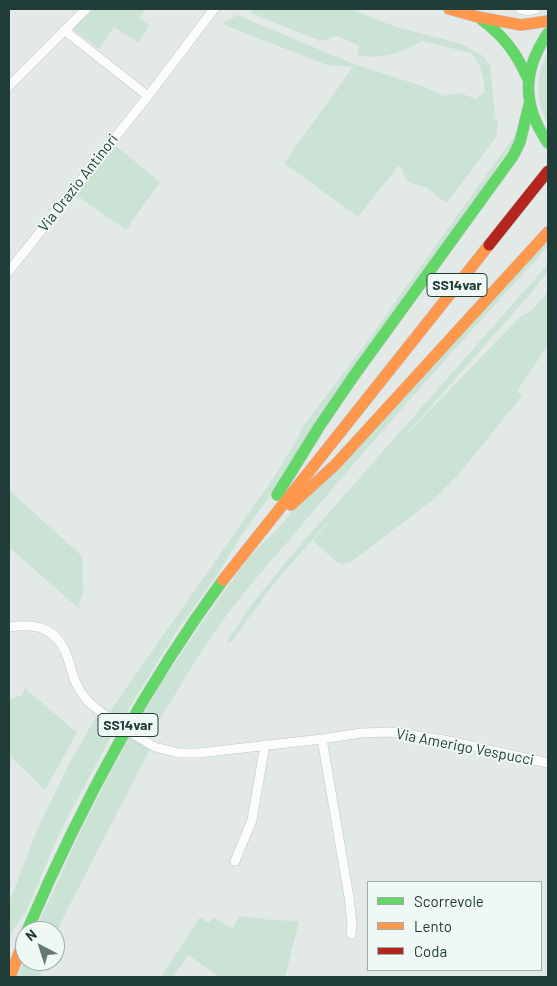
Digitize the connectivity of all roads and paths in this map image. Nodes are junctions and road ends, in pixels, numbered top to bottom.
1 (86, 9) edge
2 (214, 9) edge
3 (449, 9) edge
4 (520, 9) edge
5 (536, 9) edge
6 (478, 17) junction
7 (548, 21) edge
8 (64, 30) junction
9 (548, 33) edge
10 (528, 79) junction
11 (9, 86) edge
12 (148, 96) junction
13 (529, 105) junction
14 (548, 143) edge
15 (548, 171) edge
16 (548, 232) edge
17 (9, 271) edge
18 (256, 536) junction
19 (9, 627) edge
20 (119, 724) dead end
21 (133, 734) dead end
22 (322, 739) junction
23 (265, 745) junction
24 (548, 763) edge
25 (235, 861) dead end
26 (31, 921) edge
27 (351, 934) dead end
28 (15, 964) edge
29 (10, 977) edge

1 - 8 street
2 - 12 street, Via Orazio Antinori
3 - 6 main road
4 - 5 street
6 - 7 main road
6 - 10 main road
8 - 11 street
8 - 12 street
9 - 10 main road
10 - 13 main road
12 - 17 street, Via Orazio Antinori
13 - 14 main road
13 - 18 main road
15 - 18 main road, SS14var
16 - 18 main road
18 - 26 main road, SS14var
19 - 20 street
21 - 23 street, Via Amerigo Vespucci
22 - 23 street, Via Amerigo Vespucci
22 - 24 street, Via Amerigo Vespucci
22 - 27 street
23 - 25 street
28 - 29 main road

